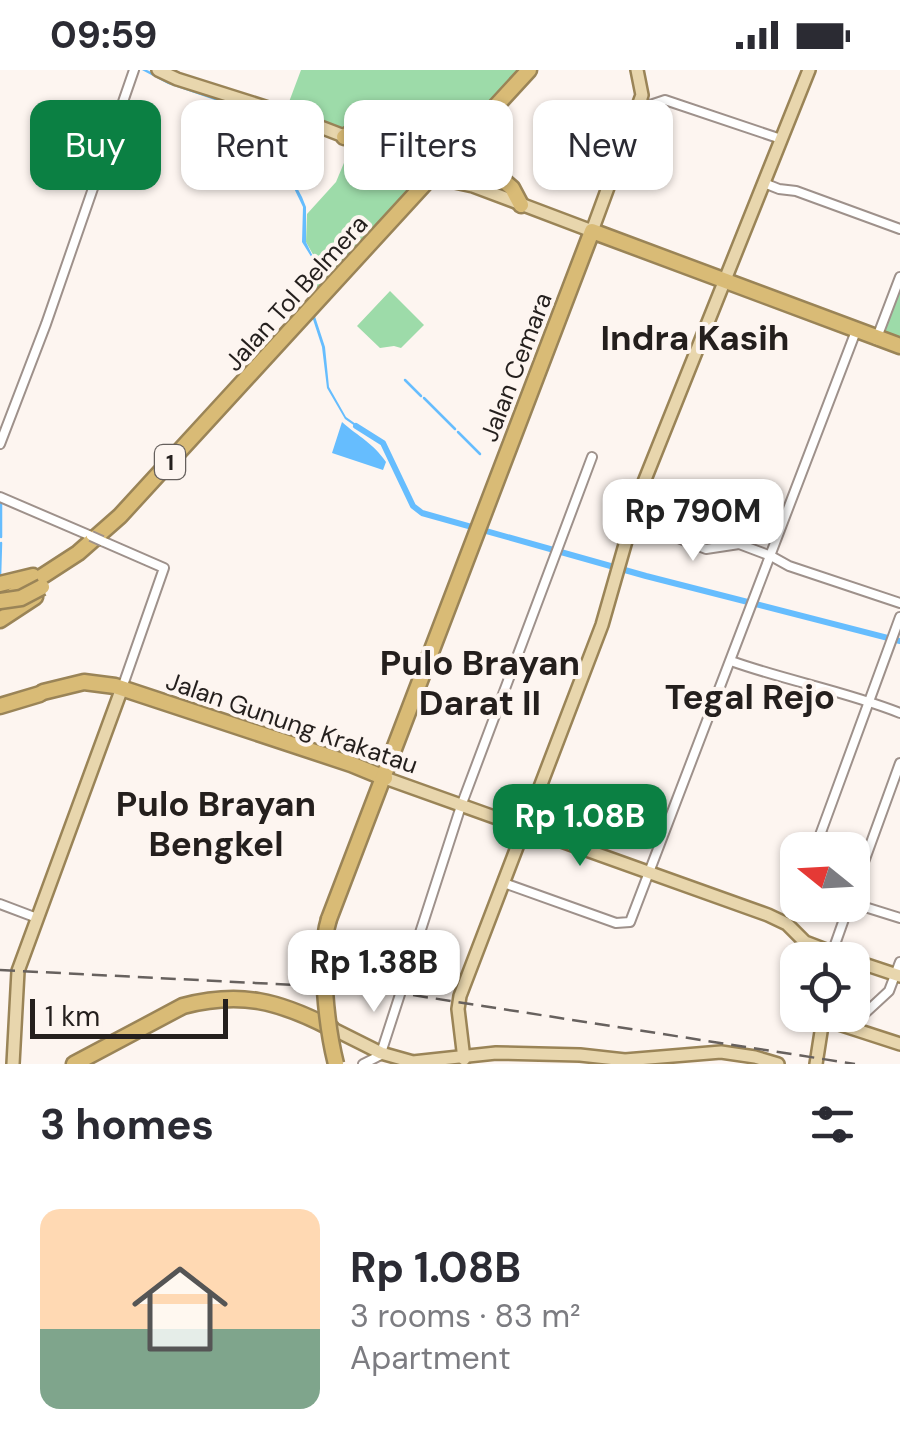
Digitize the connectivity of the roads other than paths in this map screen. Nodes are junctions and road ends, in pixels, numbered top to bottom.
1 (134, 70) edge
2 (158, 70) edge
3 (530, 70) edge
4 (637, 70) edge
5 (809, 70) edge
6 (501, 100) edge
7 (643, 100) edge
8 (673, 103) edge
9 (344, 137) edge
10 (781, 139) junction
11 (764, 183) junction
12 (416, 190) edge
13 (419, 190) edge
14 (483, 190) edge
15 (512, 190) edge
16 (608, 190) edge
17 (523, 206) junction
18 (396, 215) junction
19 (900, 229) edge
20 (592, 232) junction
21 (900, 280) edge
22 (726, 283) junction
23 (311, 308) junction
24 (874, 337) junction
25 (900, 348) edge
26 (0, 444) edge
27 (592, 457) dead end
28 (0, 496) edge
29 (631, 520) junction
30 (95, 540) junction
31 (77, 556) junction
32 (771, 556) junction
33 (41, 580) junction
34 (0, 586) edge
35 (900, 602) edge
36 (1, 610) edge
37 (900, 617) edge
38 (731, 661) junction
39 (120, 688) junction
40 (1, 700) edge
41 (869, 701) junction
42 (900, 713) edge
43 (900, 762) edge
44 (386, 780) junction
45 (460, 807) junction
46 (524, 828) junction
47 (821, 832) edge
48 (870, 845) edge
49 (648, 873) junction
50 (504, 883) junction
51 (0, 904) edge
52 (870, 910) edge
53 (333, 911) junction
54 (37, 918) junction
55 (900, 918) edge
56 (805, 942) edge
57 (870, 964) edge
58 (899, 971) edge
59 (870, 1010) edge
60 (328, 1021) junction
61 (822, 1032) edge
62 (860, 1032) edge
63 (900, 1044) edge
64 (381, 1054) junction
65 (515, 1057) edge
66 (463, 1058) junction
67 (593, 1058) junction
68 (664, 1059) junction
69 (405, 1062) edge
70 (13, 1064) edge
71 (76, 1064) edge
72 (337, 1064) edge
73 (364, 1064) edge
74 (775, 1064) edge
75 (816, 1064) edge

1 - 26 street
2 - 9 main road
3 - 6 highway, Jalan Tol Belmera / 1
4 - 7 main road
5 - 10 main road
8 - 10 street
10 - 11 main road
11 - 19 street
11 - 22 main road
12 - 18 highway
13 - 18 highway, Jalan Tol Belmera / 1
14 - 17 main road
15 - 17 highway
16 - 20 main road
17 - 18 highway
17 - 20 main road
18 - 23 highway, Jalan Tol Belmera / 1
20 - 22 highway
20 - 44 highway, Jalan Cemara
21 - 24 street
22 - 24 highway
22 - 29 main road
23 - 30 highway, Jalan Tol Belmera / 1
23 - 31 highway, Jalan Tol Belmera / 1
24 - 25 highway
24 - 32 street
27 - 45 street
28 - 30 street
29 - 32 street
29 - 46 main road
30 - 31 highway, 1
30 - 36 highway, 1
30 - 39 street
31 - 33 highway, 1
31 - 36 highway, 1
32 - 35 street
32 - 38 street
33 - 34 highway
33 - 36 highway, bridge
37 - 41 street
38 - 41 street
38 - 49 street
39 - 40 highway, Jalan Gunung Krakatau
39 - 44 highway, Jalan Gunung Krakatau
39 - 54 main road
41 - 42 street
41 - 47 street
43 - 48 street
44 - 45 main road, Jalan Gunung Krakatau
44 - 53 highway, Jalan Cemara
45 - 46 main road, Jalan Gunung Krakatau
45 - 64 street
46 - 49 main road, Jalan Gunung Krakatau
46 - 50 main road
49 - 50 street
49 - 56 main road, Jalan Gunung Krakatau
50 - 66 main road
51 - 54 street
52 - 55 street
53 - 60 highway, Jalan Cemara
53 - 72 highway, bridge
54 - 70 main road
57 - 58 main road, Jalan Gunung Krakatau
58 - 59 street
60 - 64 main road
60 - 71 highway
60 - 72 highway, Jalan Cemara
61 - 75 main road
62 - 63 main road
64 - 69 main road
64 - 73 street
65 - 66 main road
65 - 67 main road
66 - 69 main road
67 - 68 main road
67 - 68 main road
68 - 74 main road

